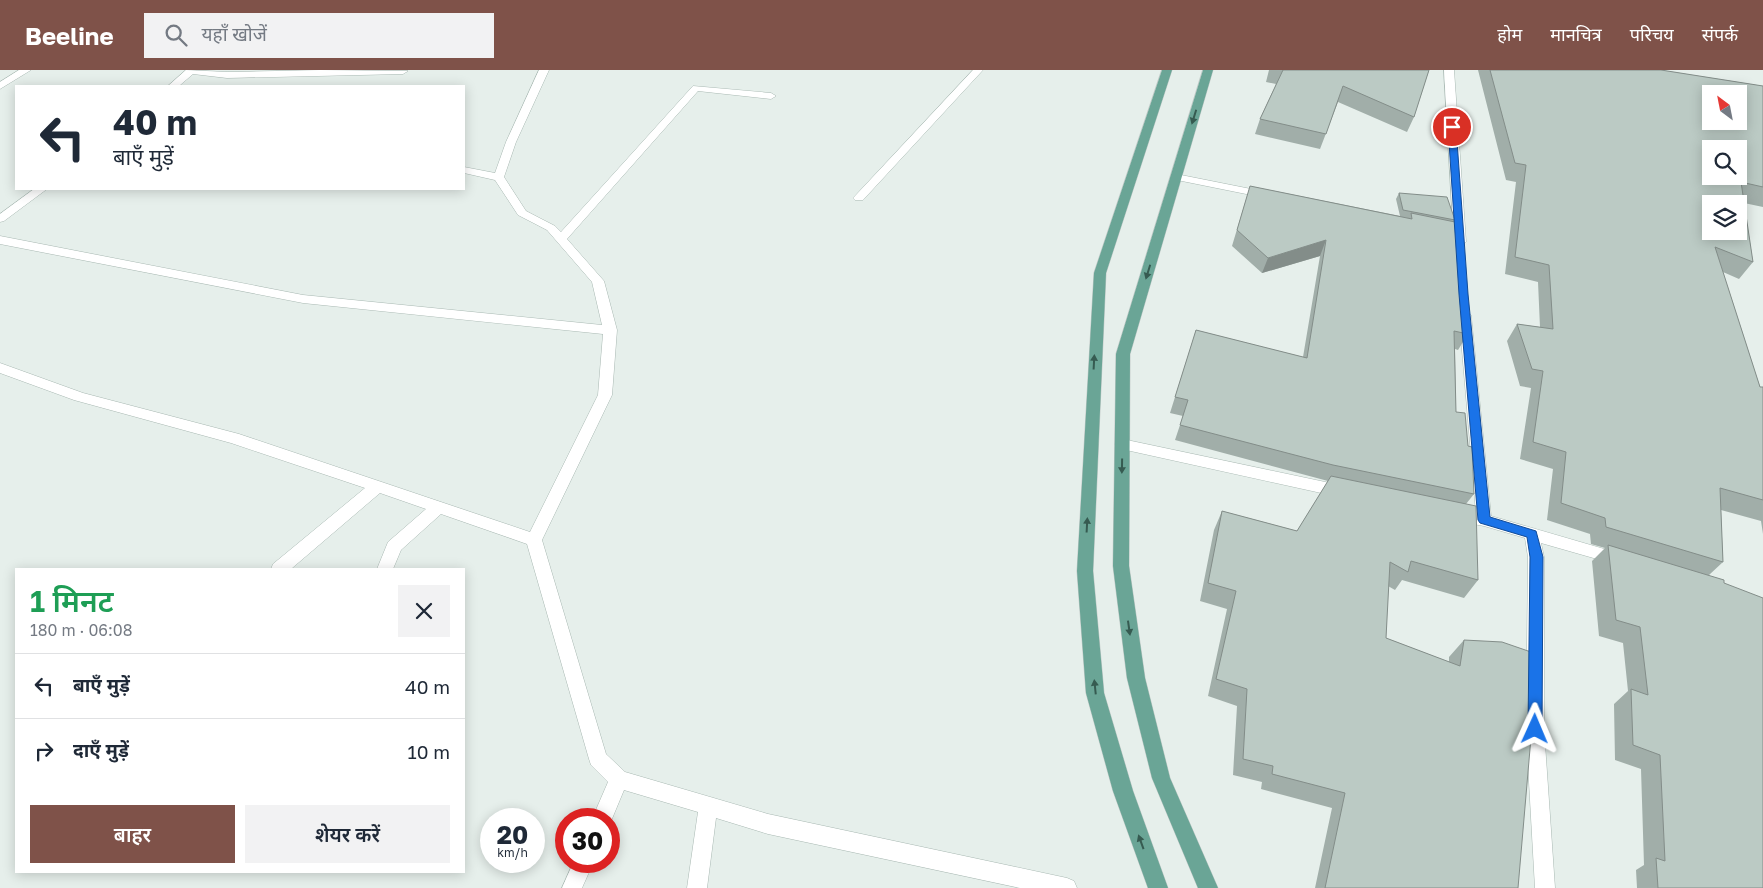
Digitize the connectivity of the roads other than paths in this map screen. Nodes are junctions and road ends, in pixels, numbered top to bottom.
1 (26, 70) edge
2 (544, 70) edge
3 (978, 70) edge
4 (1167, 70) edge
5 (1208, 70) edge
6 (1449, 70) edge
7 (191, 71) edge
8 (403, 72) dead end
9 (174, 85) edge
10 (0, 86) edge
11 (771, 96) dead end
12 (465, 170) edge
13 (499, 177) junction
14 (1176, 177) junction
15 (40, 190) edge
16 (1274, 197) edge
17 (859, 198) dead end
18 (0, 219) edge
19 (561, 238) junction
20 (0, 240) edge
21 (1460, 251) edge
22 (1464, 304) edge
23 (610, 330) junction
24 (0, 368) edge
25 (1122, 444) junction
26 (377, 487) junction
27 (1362, 496) edge
28 (438, 508) junction
29 (1439, 513) edge
30 (1484, 520) junction
31 (1532, 534) junction
32 (534, 540) junction
33 (1632, 563) edge
34 (280, 568) edge
35 (385, 568) edge
36 (619, 779) junction
37 (708, 807) junction
38 (607, 808) edge
39 (579, 873) edge
40 (1042, 882) junction
41 (572, 888) edge
42 (697, 888) edge
43 (1022, 888) edge
44 (1067, 888) edge
45 (1158, 888) edge
46 (1208, 888) edge
47 (1545, 888) edge

1 - 10 street
2 - 13 street
3 - 17 street
45 -> 4 main road
5 -> 14 main road
6 - 21 street
7 - 8 street
7 - 9 street
11 - 19 street
12 - 13 street
13 - 19 street
14 - 16 street
14 -> 25 main road
15 - 18 street
19 - 23 street
20 - 23 street
22 - 30 street
23 - 32 street
24 - 26 street
25 - 27 street
25 -> 46 main road
26 - 28 street
26 - 34 street
28 - 32 street
28 - 35 street
29 - 30 street
30 - 31 street
31 - 33 street
31 - 47 street
32 - 36 street
36 - 37 street
36 - 38 street
37 - 40 street
37 - 42 street
39 - 41 street
40 - 43 street
40 - 44 street

